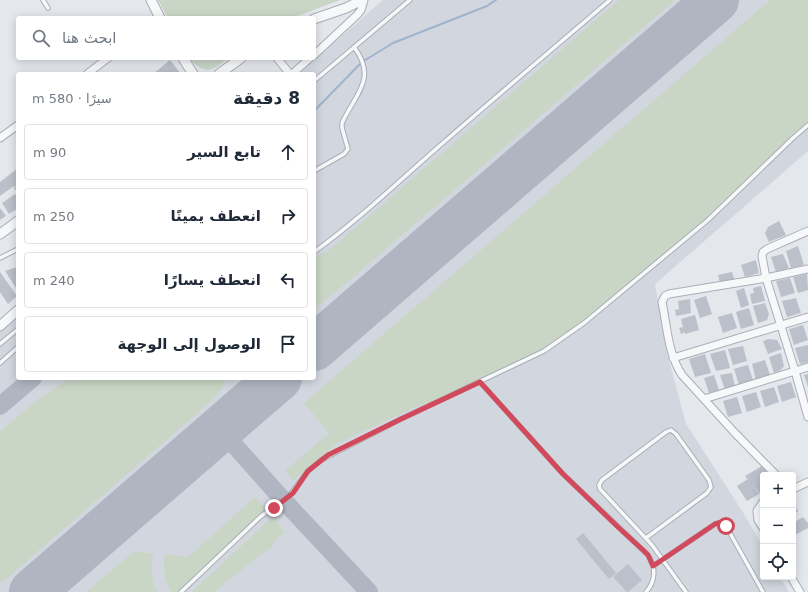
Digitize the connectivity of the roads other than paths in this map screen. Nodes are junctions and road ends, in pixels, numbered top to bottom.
1 (43, 0) edge
2 (151, 0) edge
3 (363, 0) edge
4 (410, 0) edge
5 (610, 0) edge
6 (48, 8) dead end
7 (159, 16) edge
8 (316, 18) edge
9 (354, 47) junction
10 (316, 53) edge
11 (105, 60) edge
12 (184, 60) edge
13 (238, 60) edge
14 (279, 60) edge
15 (308, 60) edge
16 (90, 72) edge
17 (192, 72) edge
18 (222, 72) edge
19 (289, 72) edge
20 (293, 72) edge
21 (316, 79) edge
22 (808, 125) edge
23 (16, 126) edge
24 (0, 138) edge
25 (316, 170) edge
26 (14, 228) edge
27 (808, 231) edge
28 (0, 234) edge
29 (16, 251) edge
30 (316, 251) edge
31 (0, 258) edge
32 (808, 269) edge
33 (766, 278) junction
34 (16, 312) edge
35 (808, 317) edge
36 (781, 325) junction
37 (0, 326) edge
38 (16, 331) edge
39 (0, 344) edge
40 (16, 349) edge
41 (673, 358) junction
42 (0, 363) edge
43 (808, 367) edge
44 (795, 371) junction
45 (480, 382) junction
46 (704, 398) junction
47 (806, 399) edge
48 (808, 417) edge
49 (773, 472) edge
50 (808, 482) edge
51 (796, 488) edge
52 (760, 507) edge
53 (760, 523) edge
54 (646, 538) junction
55 (663, 559) junction
56 (653, 566) junction
57 (794, 580) edge
58 (181, 592) edge
59 (647, 592) edge
60 (686, 592) edge
61 (762, 592) edge
62 (800, 592) edge

1 - 6 lane
2 - 7 street
3 - 8 street
3 - 10 street
4 - 9 lane
5 - 30 lane
9 - 21 lane
9 - 25 lane
11 - 16 street
12 - 17 street
13 - 18 street
14 - 19 street
15 - 20 street
22 - 45 lane
23 - 24 street
26 - 28 street
27 - 33 street
29 - 31 lane
32 - 33 street
33 - 36 street
33 - 41 street
34 - 37 street
35 - 36 street
36 - 41 street
36 - 44 street
38 - 39 lane
40 - 42 lane
41 - 46 street
43 - 44 street
44 - 46 street
44 - 47 street
45 - 56 lane
45 - 58 lane
46 - 49 street
47 - 48 street
50 - 51 street
52 - 53 street
54 - 54 lane
54 - 55 lane
55 - 56 lane
55 - 60 lane
55 - 61 lane
56 - 59 lane
57 - 62 street

